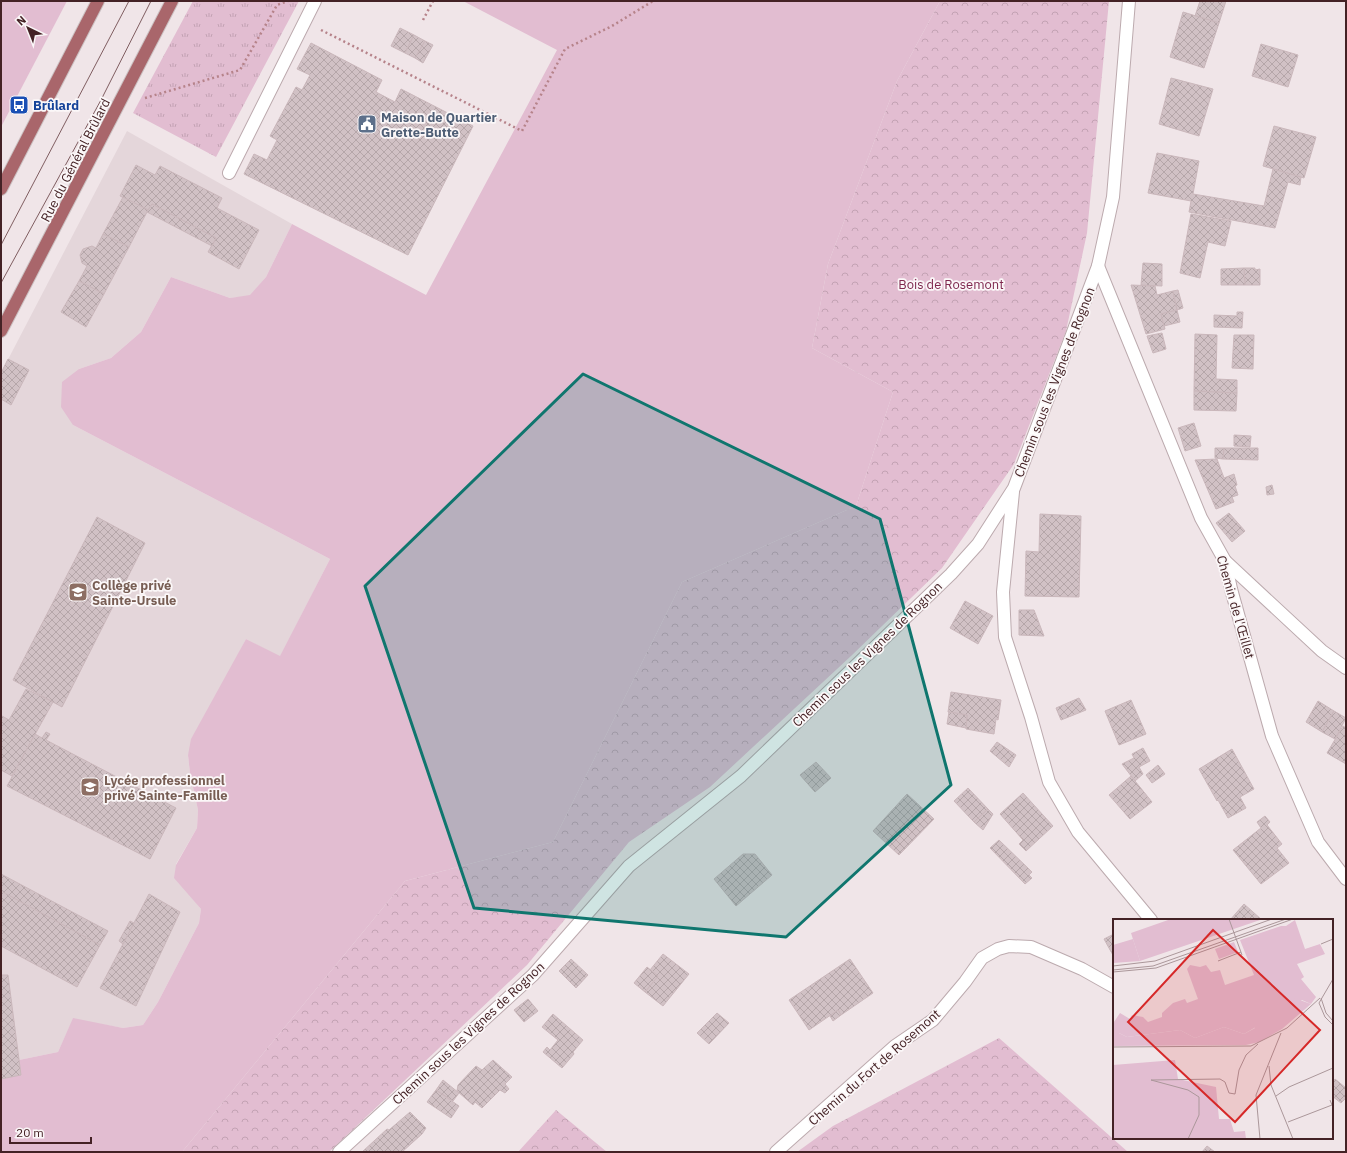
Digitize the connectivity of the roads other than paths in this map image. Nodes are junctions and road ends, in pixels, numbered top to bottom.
1 (98, 1) edge
2 (172, 1) edge
3 (315, 1) edge
4 (1129, 1) edge
5 (229, 173) dead end
6 (1, 189) edge
7 (1098, 266) junction
8 (1, 331) edge
9 (1014, 488) junction
10 (1225, 561) junction
11 (1346, 668) edge
12 (1346, 879) edge
13 (1150, 919) edge
14 (1113, 986) edge
15 (339, 1152) edge
16 (776, 1152) edge

1 - 6 main road
2 - 8 main road, Rue du Général Brûlard
3 - 5 street
4 - 7 street, Chemin sous les Vignes de Rognon
7 - 9 street, Chemin sous les Vignes de Rognon
7 - 10 street, Chemin de l'Œillet
9 - 13 street
9 - 15 street, Chemin sous les Vignes de Rognon
10 - 11 street
10 - 12 street, Chemin de l'Œillet
14 - 16 street, Chemin du Fort de Rosemont

